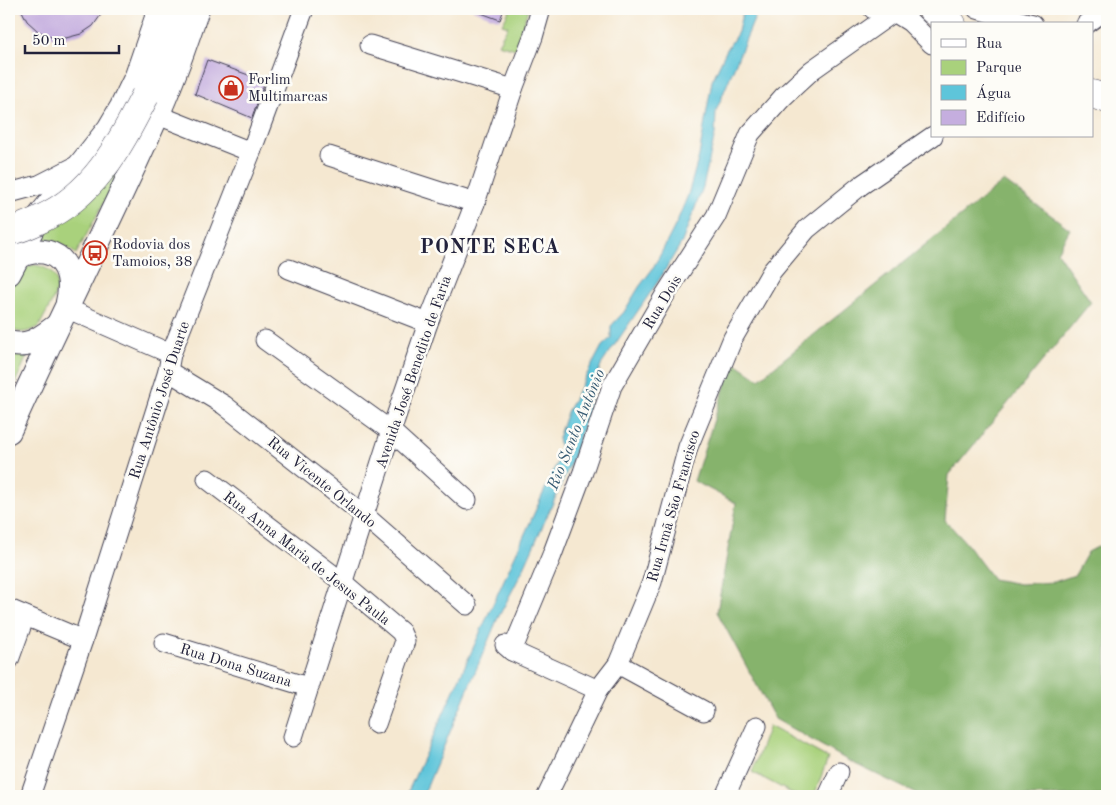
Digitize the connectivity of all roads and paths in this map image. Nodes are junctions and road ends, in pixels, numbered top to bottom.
1 (160, 9) edge
2 (178, 9) edge
3 (197, 9) edge
4 (304, 9) edge
5 (541, 9) edge
6 (873, 9) edge
7 (932, 9) edge
8 (977, 9) edge
9 (1107, 9) edge
10 (894, 12) junction
11 (949, 22) edge
12 (1029, 22) edge
13 (1089, 22) edge
14 (931, 43) edge
15 (370, 45) dead end
16 (513, 89) junction
17 (1094, 95) edge
18 (1107, 100) edge
19 (151, 105) junction
20 (931, 137) edge
21 (251, 152) junction
22 (329, 156) dead end
23 (83, 162) junction
24 (9, 193) edge
25 (475, 203) junction
26 (12, 253) edge
27 (289, 269) dead end
28 (62, 319) junction
29 (428, 323) junction
30 (266, 340) dead end
31 (9, 343) edge
32 (170, 362) junction
33 (9, 431) edge
34 (391, 431) junction
35 (208, 479) dead end
36 (467, 500) dead end
37 (364, 515) junction
38 (341, 581) junction
39 (467, 605) dead end
40 (17, 612) edge
41 (83, 640) junction
42 (164, 644) dead end
43 (9, 660) edge
44 (618, 664) junction
45 (308, 687) junction
46 (598, 690) junction
47 (704, 710) dead end
48 (376, 724) dead end
49 (757, 726) dead end
50 (293, 737) dead end
51 (838, 772) dead end
52 (30, 796) edge
53 (547, 796) edge
54 (725, 796) edge
55 (828, 796) edge

1 - 23 main road
2 - 19 highway
3 - 19 main road
4 - 21 street, Rua Antônio José Duarte
5 - 16 street, Avenida José Benedito de Faria
6 - 10 street
7 - 11 highway
8 - 12 street
9 - 13 street
10 - 14 street
10 - 46 street, Rua Dois
15 - 16 street
16 - 25 street, Avenida José Benedito de Faria
17 - 18 highway
19 - 21 street
19 - 26 highway, bridge
19 - 28 main road
20 - 44 street, Rua Irmã São Francisco
21 - 32 street, Rua Antônio José Duarte
22 - 25 street
23 - 24 street
23 - 26 main road
25 - 29 street, Avenida José Benedito de Faria
26 - 28 main road
27 - 29 street
28 - 31 main road
28 - 32 street, Rua Vicente Orlando
28 - 33 main road
29 - 34 street, Avenida José Benedito de Faria
30 - 34 street
32 - 37 street, Rua Vicente Orlando
32 - 41 street, Rua Antônio José Duarte
34 - 36 street
34 - 37 street, Avenida José Benedito de Faria
35 - 38 street, Rua Anna Maria de Jesus Paula
37 - 38 street, Avenida José Benedito de Faria
37 - 39 street, Rua Vicente Orlando
38 - 45 street, Avenida José Benedito de Faria
38 - 48 street, Rua Anna Maria de Jesus Paula
40 - 41 street
40 - 43 street
41 - 52 street, Rua Antônio José Duarte
42 - 45 street, Rua Dona Suzana
44 - 46 street, Rua Irmã São Francisco
44 - 47 street
45 - 50 street, Avenida José Benedito de Faria
46 - 53 street, Rua Irmã São Francisco
49 - 54 street
51 - 55 street

